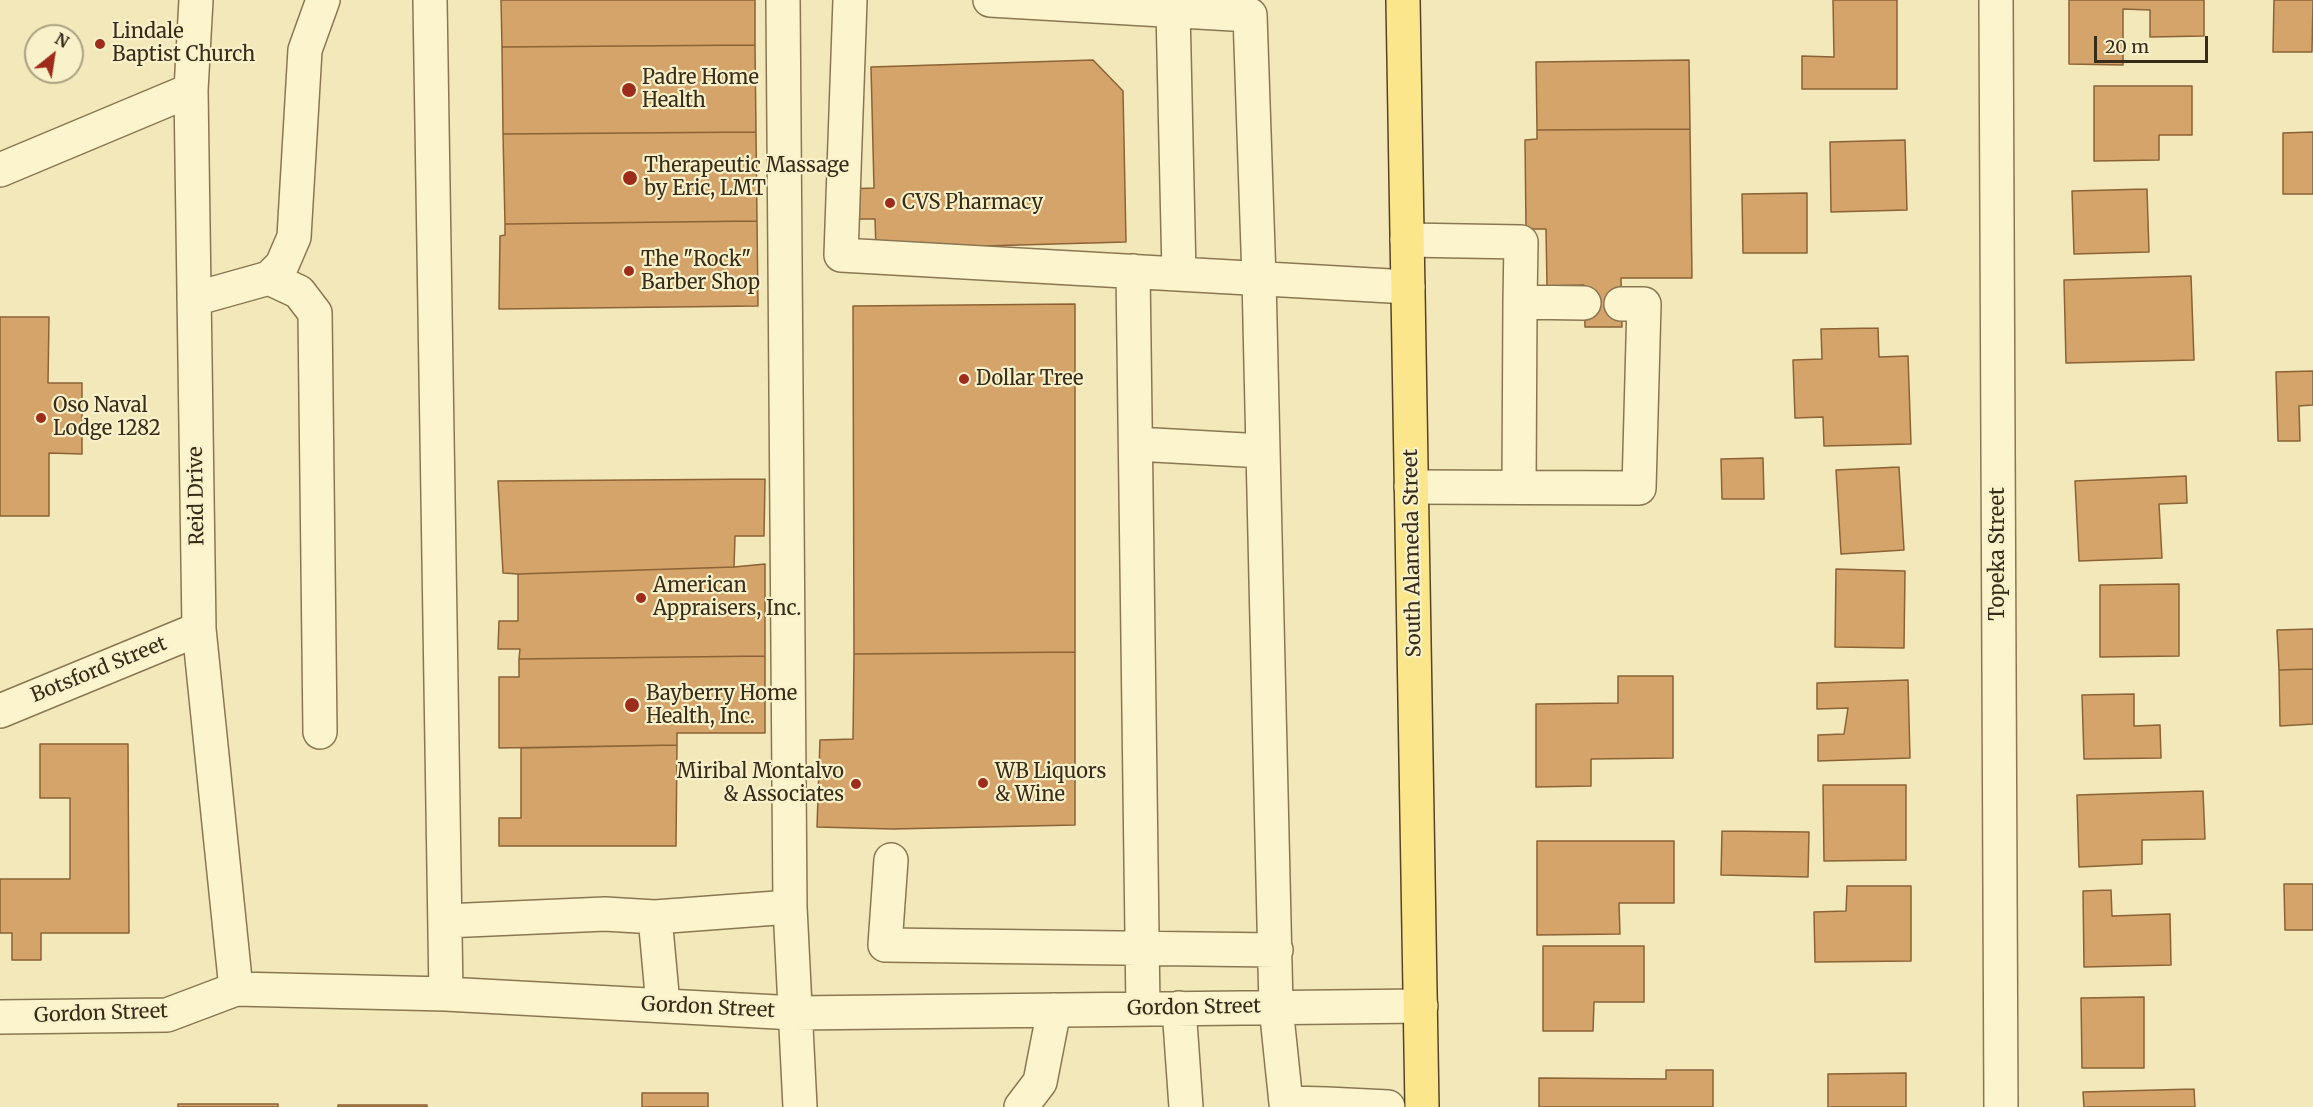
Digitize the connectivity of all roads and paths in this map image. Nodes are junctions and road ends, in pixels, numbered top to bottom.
1 (196, 0) edge
2 (323, 0) edge
3 (430, 0) edge
4 (783, 0) edge
5 (850, 0) edge
6 (990, 0) edge
7 (1403, 0) edge
8 (1996, 0) edge
9 (1173, 10) junction
10 (191, 90) junction
11 (0, 170) edge
12 (1407, 240) junction
13 (1133, 271) junction
14 (1179, 274) junction
15 (269, 278) junction
16 (1259, 279) junction
17 (1408, 287) junction
18 (194, 299) junction
19 (1520, 302) junction
20 (1584, 303) dead end
21 (1621, 304) dead end
22 (1136, 444) junction
23 (1263, 451) junction
24 (1412, 487) junction
25 (1519, 487) junction
26 (199, 629) junction
27 (0, 711) edge
28 (320, 732) dead end
29 (891, 860) dead end
30 (790, 907) junction
31 (655, 917) junction
32 (445, 921) junction
33 (1142, 948) junction
34 (1276, 950) junction
35 (236, 989) junction
36 (446, 994) junction
37 (663, 1005) junction
38 (1421, 1006) junction
39 (1276, 1007) junction
40 (1179, 1008) junction
41 (1143, 1009) junction
42 (1054, 1010) junction
43 (795, 1013) junction
44 (0, 1017) edge
45 (1327, 1106) edge
46 (800, 1107) edge
47 (1021, 1107) edge
48 (1186, 1107) edge
49 (1388, 1107) edge
50 (1422, 1107) edge
51 (2001, 1107) edge

1 - 10 street, Reid Drive
2 - 15 street
3 - 32 street
4 - 30 street
5 - 13 street
6 - 9 street
7 - 12 main road, South Alameda Street
8 - 51 street, Topeka Street
9 - 14 street
9 - 16 street
10 - 11 street
10 - 18 street, Reid Drive
12 - 17 main road, South Alameda Street
12 - 19 street
13 - 14 street
13 - 22 street
14 - 16 street
15 - 18 street
15 - 28 street
16 - 17 street
16 - 23 street
17 - 24 main road, South Alameda Street
18 - 26 street, Reid Drive
19 - 20 street
19 - 25 street
21 - 25 street
22 - 23 street
22 - 33 street
23 - 34 street
24 - 25 street
24 - 38 main road, South Alameda Street
26 - 27 street, Botsford Street
26 - 35 street, Reid Drive
29 - 33 street
30 - 31 street
30 - 43 street
31 - 32 street
31 - 37 street
32 - 36 street
33 - 34 street
33 - 41 street
34 - 39 street
35 - 36 street, Gordon Street
35 - 44 street, Gordon Street
36 - 37 street, Gordon Street
37 - 43 street, Gordon Street
38 - 39 street, Gordon Street
38 - 50 main road, South Alameda Street
39 - 40 street, Gordon Street
39 - 45 street
40 - 41 street, Gordon Street
40 - 48 street
41 - 42 street, Gordon Street
42 - 43 street, Gordon Street
42 - 47 street
43 - 46 street
45 - 49 street

